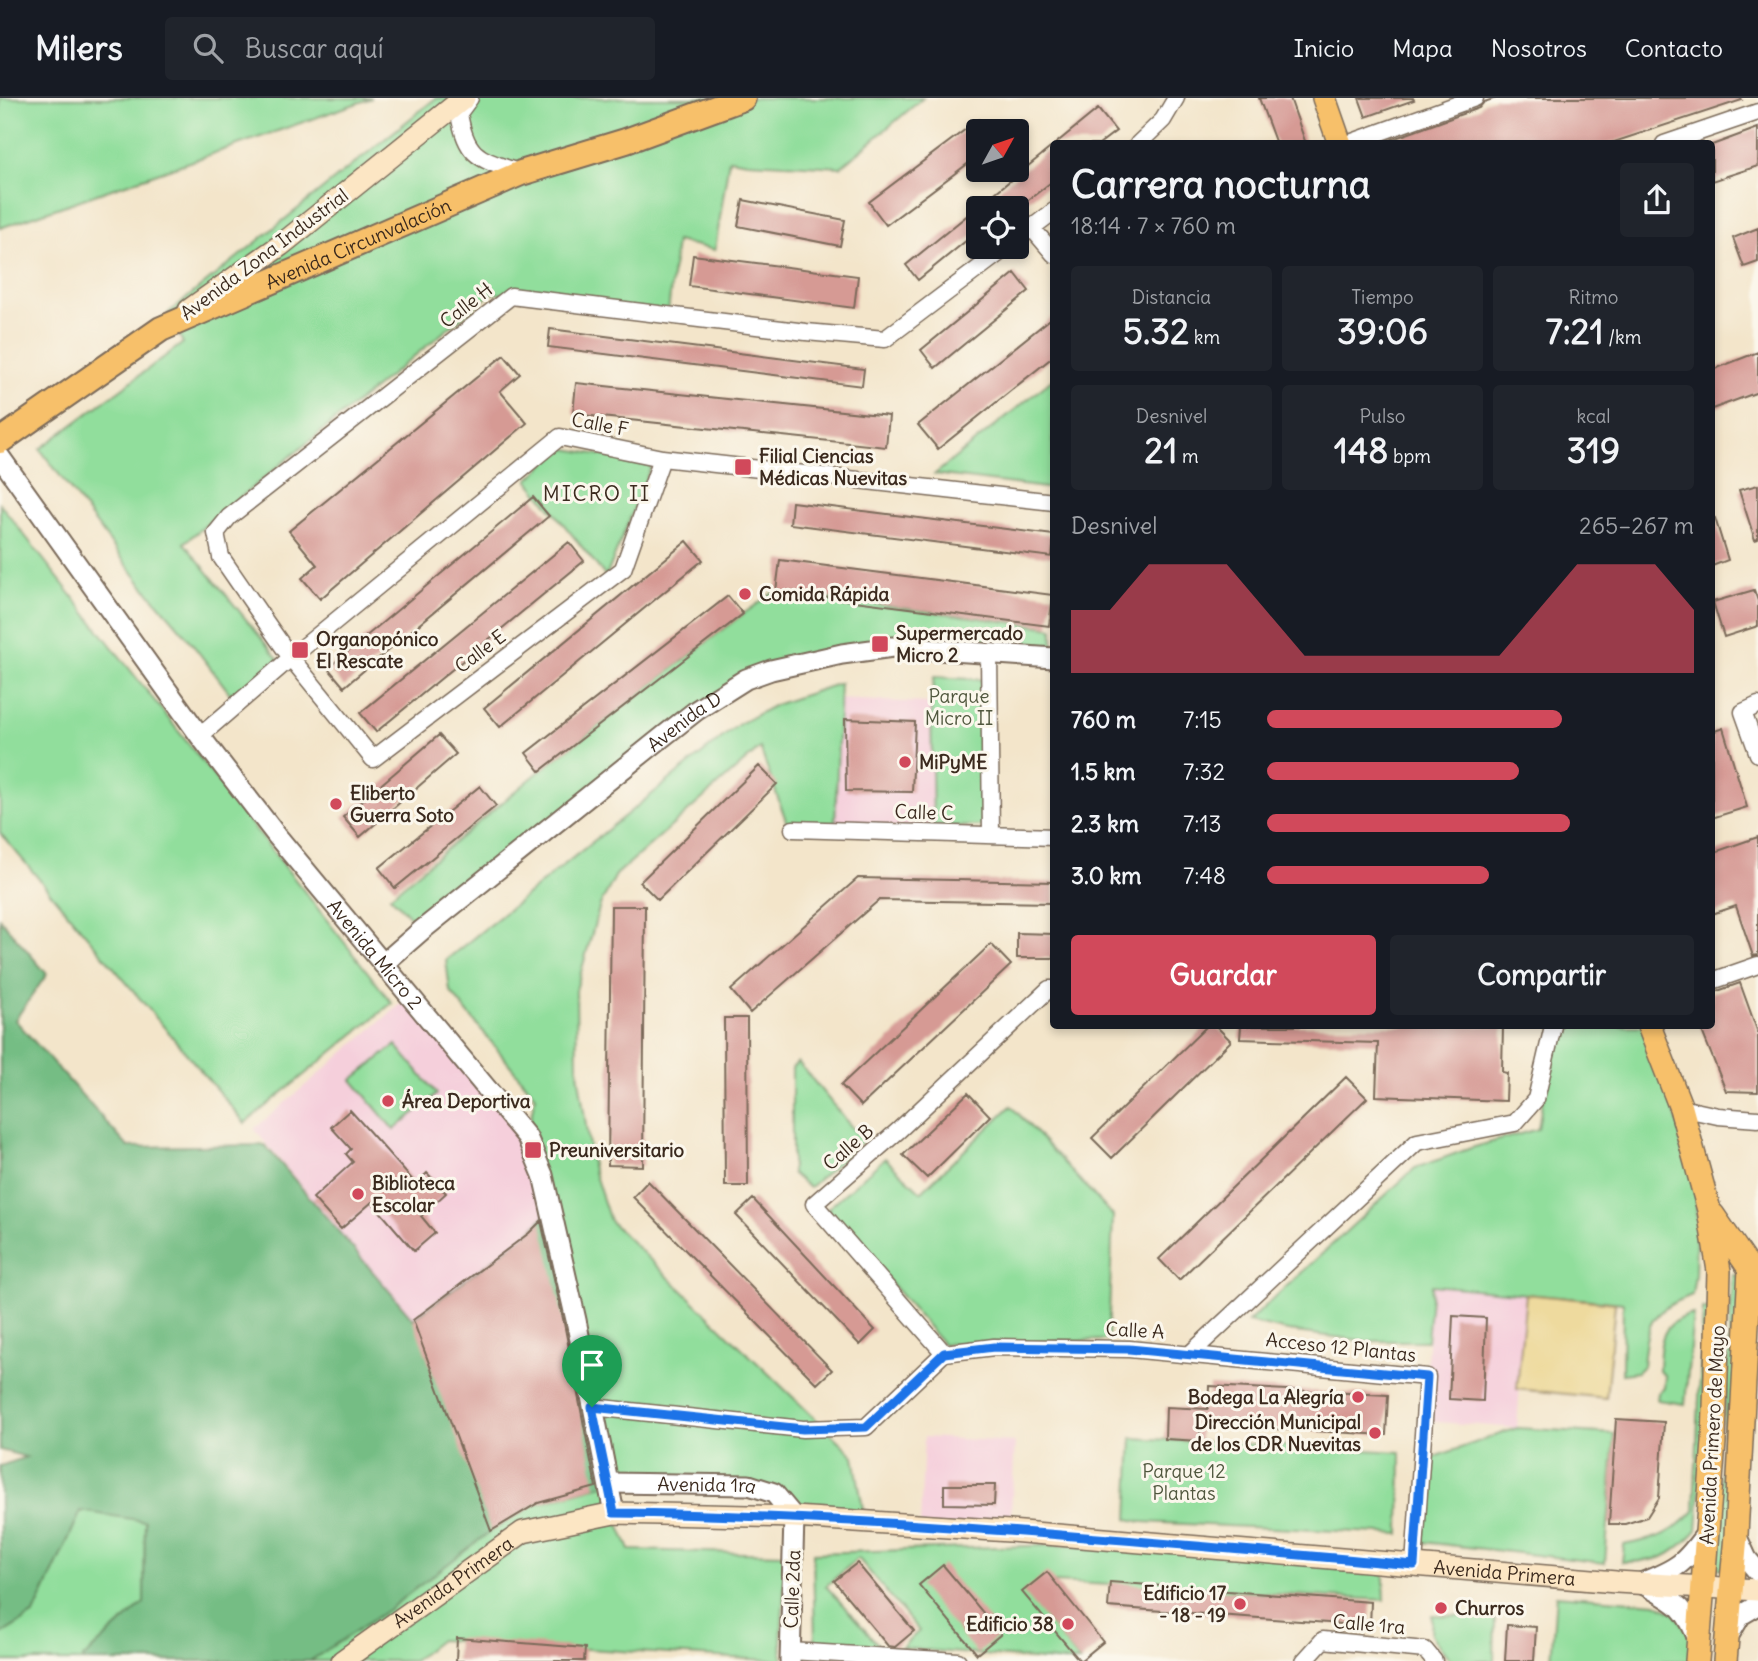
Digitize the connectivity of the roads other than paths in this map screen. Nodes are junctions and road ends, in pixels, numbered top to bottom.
1 (464, 98) edge
2 (470, 98) edge
3 (743, 98) edge
4 (1176, 98) edge
5 (1324, 98) edge
6 (1475, 98) edge
7 (1758, 112) edge
8 (1142, 140) edge
9 (1339, 140) edge
10 (1358, 140) edge
11 (1676, 140) edge
12 (521, 173) junction
13 (1050, 214) edge
14 (1031, 228) joint
15 (1050, 249) edge
16 (991, 259) edge
17 (161, 329) junction
18 (0, 441) edge
19 (0, 457) edge
20 (662, 458) junction
21 (1050, 502) edge
22 (989, 653) junction
23 (291, 658) junction
24 (1050, 658) edge
25 (1758, 705) edge
26 (200, 736) junction
27 (1758, 754) edge
28 (793, 829) dead end
29 (991, 835) junction
30 (1050, 838) edge
31 (383, 964) junction
32 (1758, 965) edge
33 (1715, 980) edge
34 (1050, 989) edge
35 (1552, 1029) edge
36 (1650, 1029) edge
37 (1681, 1108) junction
38 (1758, 1119) edge
39 (1709, 1210) junction
40 (1754, 1269) edge
41 (1719, 1272) junction
42 (944, 1353) junction
43 (1190, 1354) junction
44 (592, 1407) junction
45 (609, 1483) junction
46 (614, 1513) junction
47 (794, 1517) junction
48 (1708, 1531) junction
49 (1736, 1535) junction
50 (1414, 1565) junction
51 (1758, 1572) edge
52 (1641, 1583) junction
53 (1703, 1586) junction
54 (1732, 1588) junction
55 (1758, 1590) edge
56 (1758, 1605) edge
57 (1727, 1637) junction
58 (1698, 1651) edge
59 (790, 1656) edge
60 (342, 1661) edge
61 (958, 1661) edge
62 (1304, 1661) edge
63 (1434, 1661) edge
64 (1726, 1661) edge

1 - 17 main road, Avenida Zona Industrial
2 - 12 street
3 - 12 highway, Avenida Circunvalación
4 - 8 street
5 - 9 main road
6 - 10 street
7 - 11 street
12 - 17 highway, Avenida Circunvalación
13 - 14 street
14 - 15 street
16 - 23 street, Calle H
17 - 18 highway, Avenida Circunvalación
19 - 26 street, Avenida Micro 2
20 - 21 street, Calle F
20 - 23 street, Calle F
20 - 23 street, Calle E
22 - 24 street, Avenida D
22 - 29 street
22 - 31 street, Avenida D
23 - 26 street, Calle F
25 - 27 street
26 - 31 street, Avenida Micro 2
28 - 29 street, Calle C
29 - 30 street, Calle C
31 - 44 street, Avenida Micro 2
32 - 33 street
34 - 42 street, Calle B
35 - 43 street, Calle A
36 - 37 main road, Avenida Primero de Mayo
37 - 38 street
37 - 39 main road, Avenida Primero de Mayo
39 - 40 main road, Avenida Primero de Mayo
39 - 41 main road, Avenida Primero de Mayo
40 - 41 street
40 - 49 main road, Avenida Primero de Mayo
41 - 48 main road, Avenida Primero de Mayo
42 - 43 street, Calle A
42 - 44 street
43 - 50 street, Acceso 12 Plantas
44 - 45 street, Avenida Micro 2
45 - 46 street, Avenida Micro 2
45 - 47 street, Avenida 1ra
46 - 47 main road, Avenida Primera
46 - 60 main road, Avenida Primera
47 - 50 main road, Avenida Primera
47 - 59 street, Calle 2da
48 - 52 street
48 - 53 main road, Avenida Primero de Mayo
49 - 51 street
49 - 54 main road, Avenida Primero de Mayo
50 - 52 main road, Avenida Primera
52 - 53 main road, Avenida Primera
52 - 58 street
53 - 54 main road, Avenida Primera
53 - 58 main road, Avenida Primero de Mayo
54 - 55 main road, Avenida Primera
54 - 57 main road, Avenida Primero de Mayo
56 - 57 street
57 - 64 main road, Avenida Primero de Mayo
59 - 61 street
62 - 63 street, Calle 1ra

